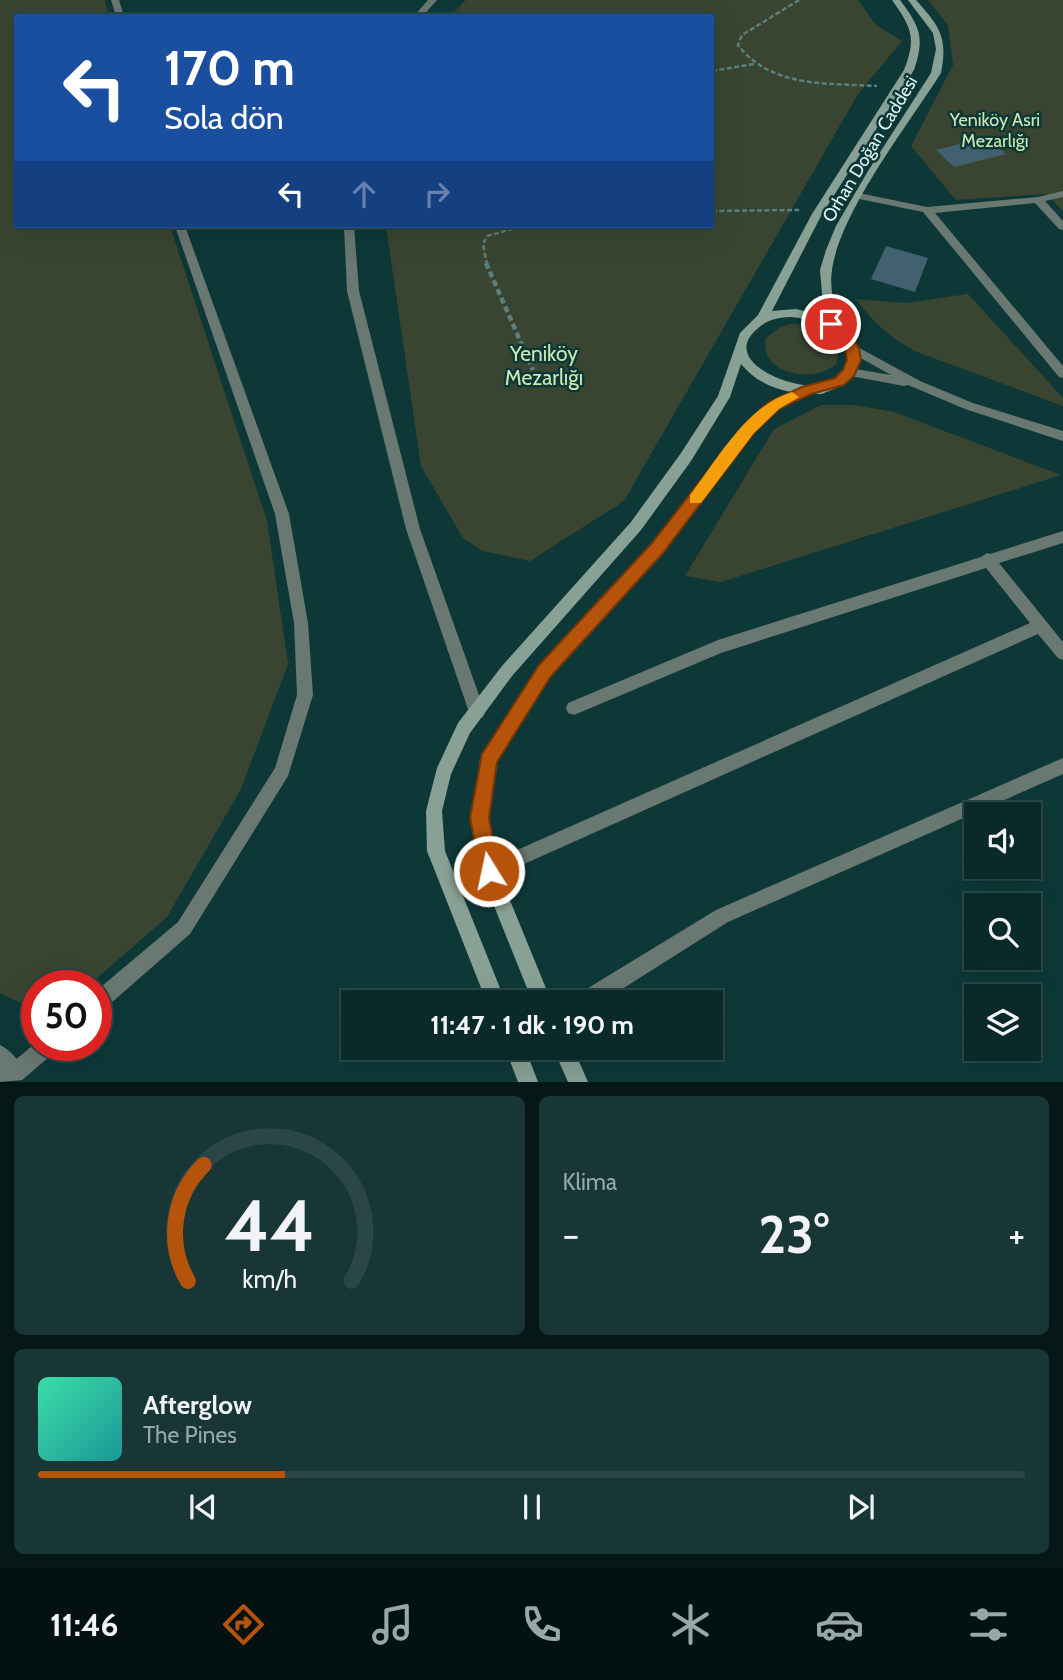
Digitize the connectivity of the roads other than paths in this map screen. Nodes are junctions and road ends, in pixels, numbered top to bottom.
1 (433, 0) edge
2 (896, 0) edge
3 (912, 0) edge
4 (420, 14) edge
5 (1063, 194) edge
6 (859, 196) junction
7 (1038, 200) junction
8 (927, 210) junction
9 (1063, 227) edge
10 (181, 228) edge
11 (349, 228) edge
12 (764, 317) junction
13 (831, 324) junction
14 (741, 347) junction
15 (852, 348) junction
16 (849, 372) junction
17 (1063, 374) edge
18 (916, 384) junction
19 (807, 390) junction
20 (1063, 436) edge
21 (1063, 537) edge
22 (987, 559) junction
23 (1040, 626) junction
24 (1063, 653) edge
25 (575, 708) dead end
26 (477, 712) junction
27 (1063, 765) edge
28 (489, 871) junction
29 (112, 989) edge
30 (492, 990) edge
31 (538, 990) edge
32 (603, 990) edge
33 (0, 1055) edge
34 (519, 1060) edge
35 (568, 1060) edge
36 (26, 1061) edge
37 (7, 1075) edge
38 (528, 1082) edge
39 (578, 1082) edge

1 - 4 street
2 - 12 main road
3 - 6 main road, Orhan Doğan Caddesi
5 - 7 street
6 - 8 street
6 - 13 main road, Orhan Doğan Caddesi
7 - 8 street
7 - 9 street
8 - 17 street
10 - 29 street
11 - 26 street
12 - 13 main road
12 - 14 main road
13 - 15 main road
14 - 19 main road
14 - 26 main road
15 - 16 main road
15 - 18 street
16 - 18 street
16 - 19 main road
18 - 20 street
19 - 28 main road
21 - 22 street
22 - 23 street
22 - 25 street
23 - 24 street
23 - 28 street
26 - 30 main road
27 - 32 street
28 - 31 main road
33 - 37 street
34 - 38 main road
35 - 39 main road
36 - 37 street

